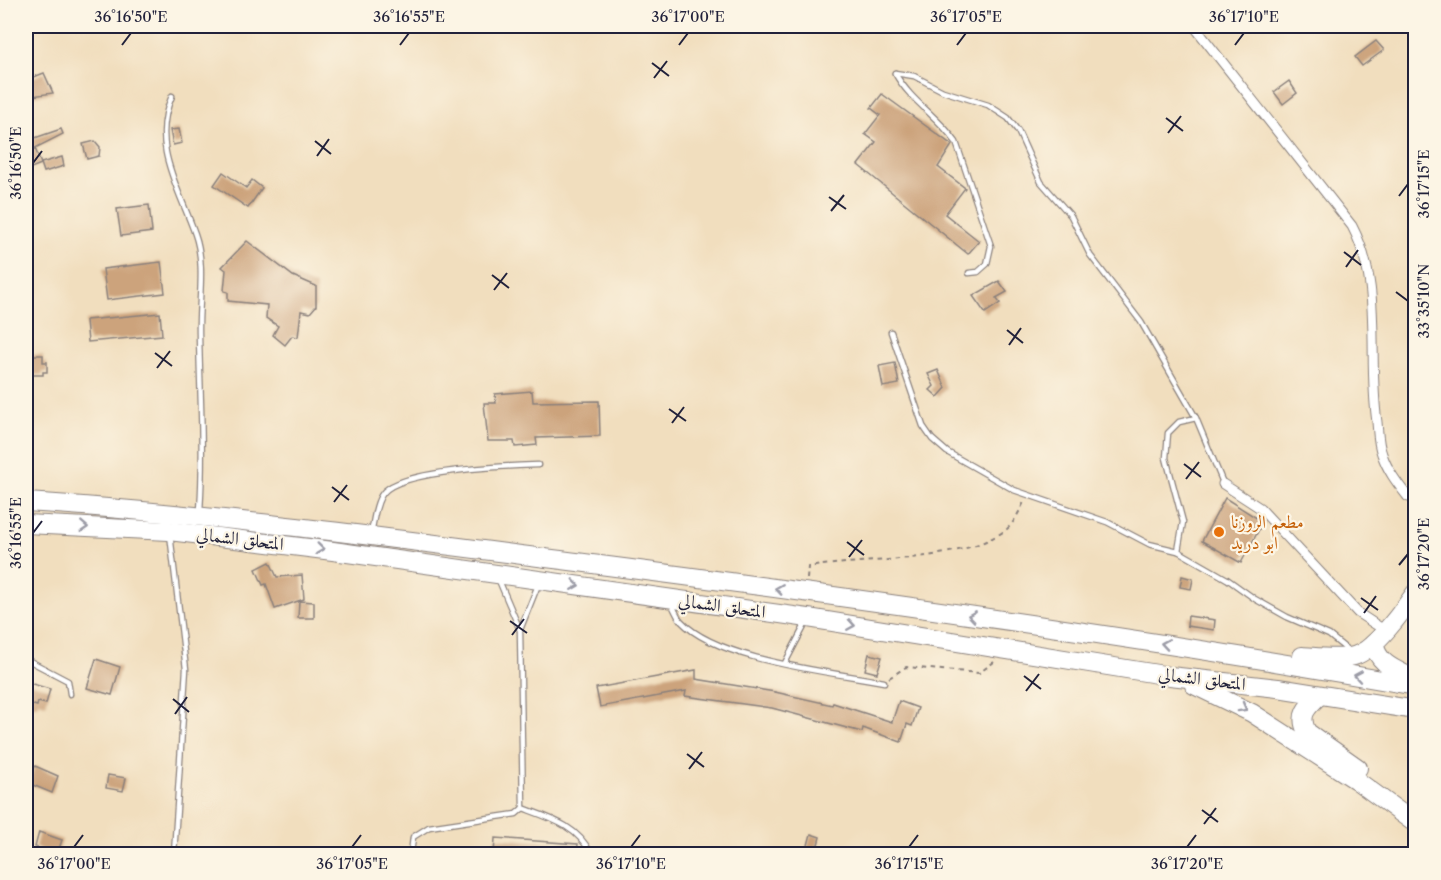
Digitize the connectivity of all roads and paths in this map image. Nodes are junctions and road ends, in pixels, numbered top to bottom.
1 (1194, 26) edge
2 (172, 96) dead end
3 (969, 273) dead end
4 (891, 332) dead end
5 (1196, 418) junction
6 (538, 465) dead end
7 (1223, 484) joint
8 (1027, 497) junction
9 (1416, 497) edge
10 (26, 502) edge
11 (200, 517) junction
12 (26, 524) edge
13 (169, 531) junction
14 (370, 536) junction
15 (1178, 551) junction
16 (496, 573) junction
17 (540, 580) junction
18 (1416, 592) edge
19 (805, 593) junction
20 (667, 598) junction
21 (808, 618) junction
22 (520, 630) junction
23 (1379, 637) junction
24 (1011, 651) junction
25 (1220, 653) junction
26 (1355, 656) junction
27 (26, 659) edge
28 (785, 663) junction
29 (1170, 676) junction
30 (1416, 680) edge
31 (884, 682) joint
32 (1416, 686) edge
33 (70, 694) dead end
34 (1320, 695) junction
35 (1416, 710) edge
36 (523, 808) junction
37 (1416, 808) edge
38 (1416, 824) edge
39 (174, 855) edge
40 (411, 855) edge
41 (591, 855) edge

1 - 9 street
2 - 11 lane
3 - 5 lane
4 - 8 lane
5 - 7 lane
5 - 15 lane
6 - 14 lane
7 - 23 street
8 - 15 lane
8 - 19 path
10 - 11 highway, المتحلق الشمالي
11 - 14 highway, المتحلق الشمالي
12 -> 13 highway, المتحلق الشمالي
13 -> 16 highway, المتحلق الشمالي
13 - 39 lane
19 -> 14 highway, المتحلق الشمالي
15 - 26 lane
16 - 17 highway, المتحلق الشمالي
16 - 22 lane
17 -> 20 highway, المتحلق الشمالي
17 - 22 lane
18 - 23 highway
25 -> 19 highway, المتحلق الشمالي
20 - 21 highway, المتحلق الشمالي
20 - 28 lane
21 -> 24 highway, المتحلق الشمالي
21 - 28 lane
22 - 36 lane
23 - 26 highway
23 - 30 highway
24 - 29 highway, المتحلق الشمالي
24 - 31 path
25 - 26 highway
32 -> 25 highway, المتحلق الشمالي
27 - 33 lane
28 - 31 lane
29 - 34 highway, المتحلق الشمالي
29 -> 38 highway
34 - 35 highway, المتحلق الشمالي
34 - 37 highway
36 - 40 lane
36 - 41 lane

